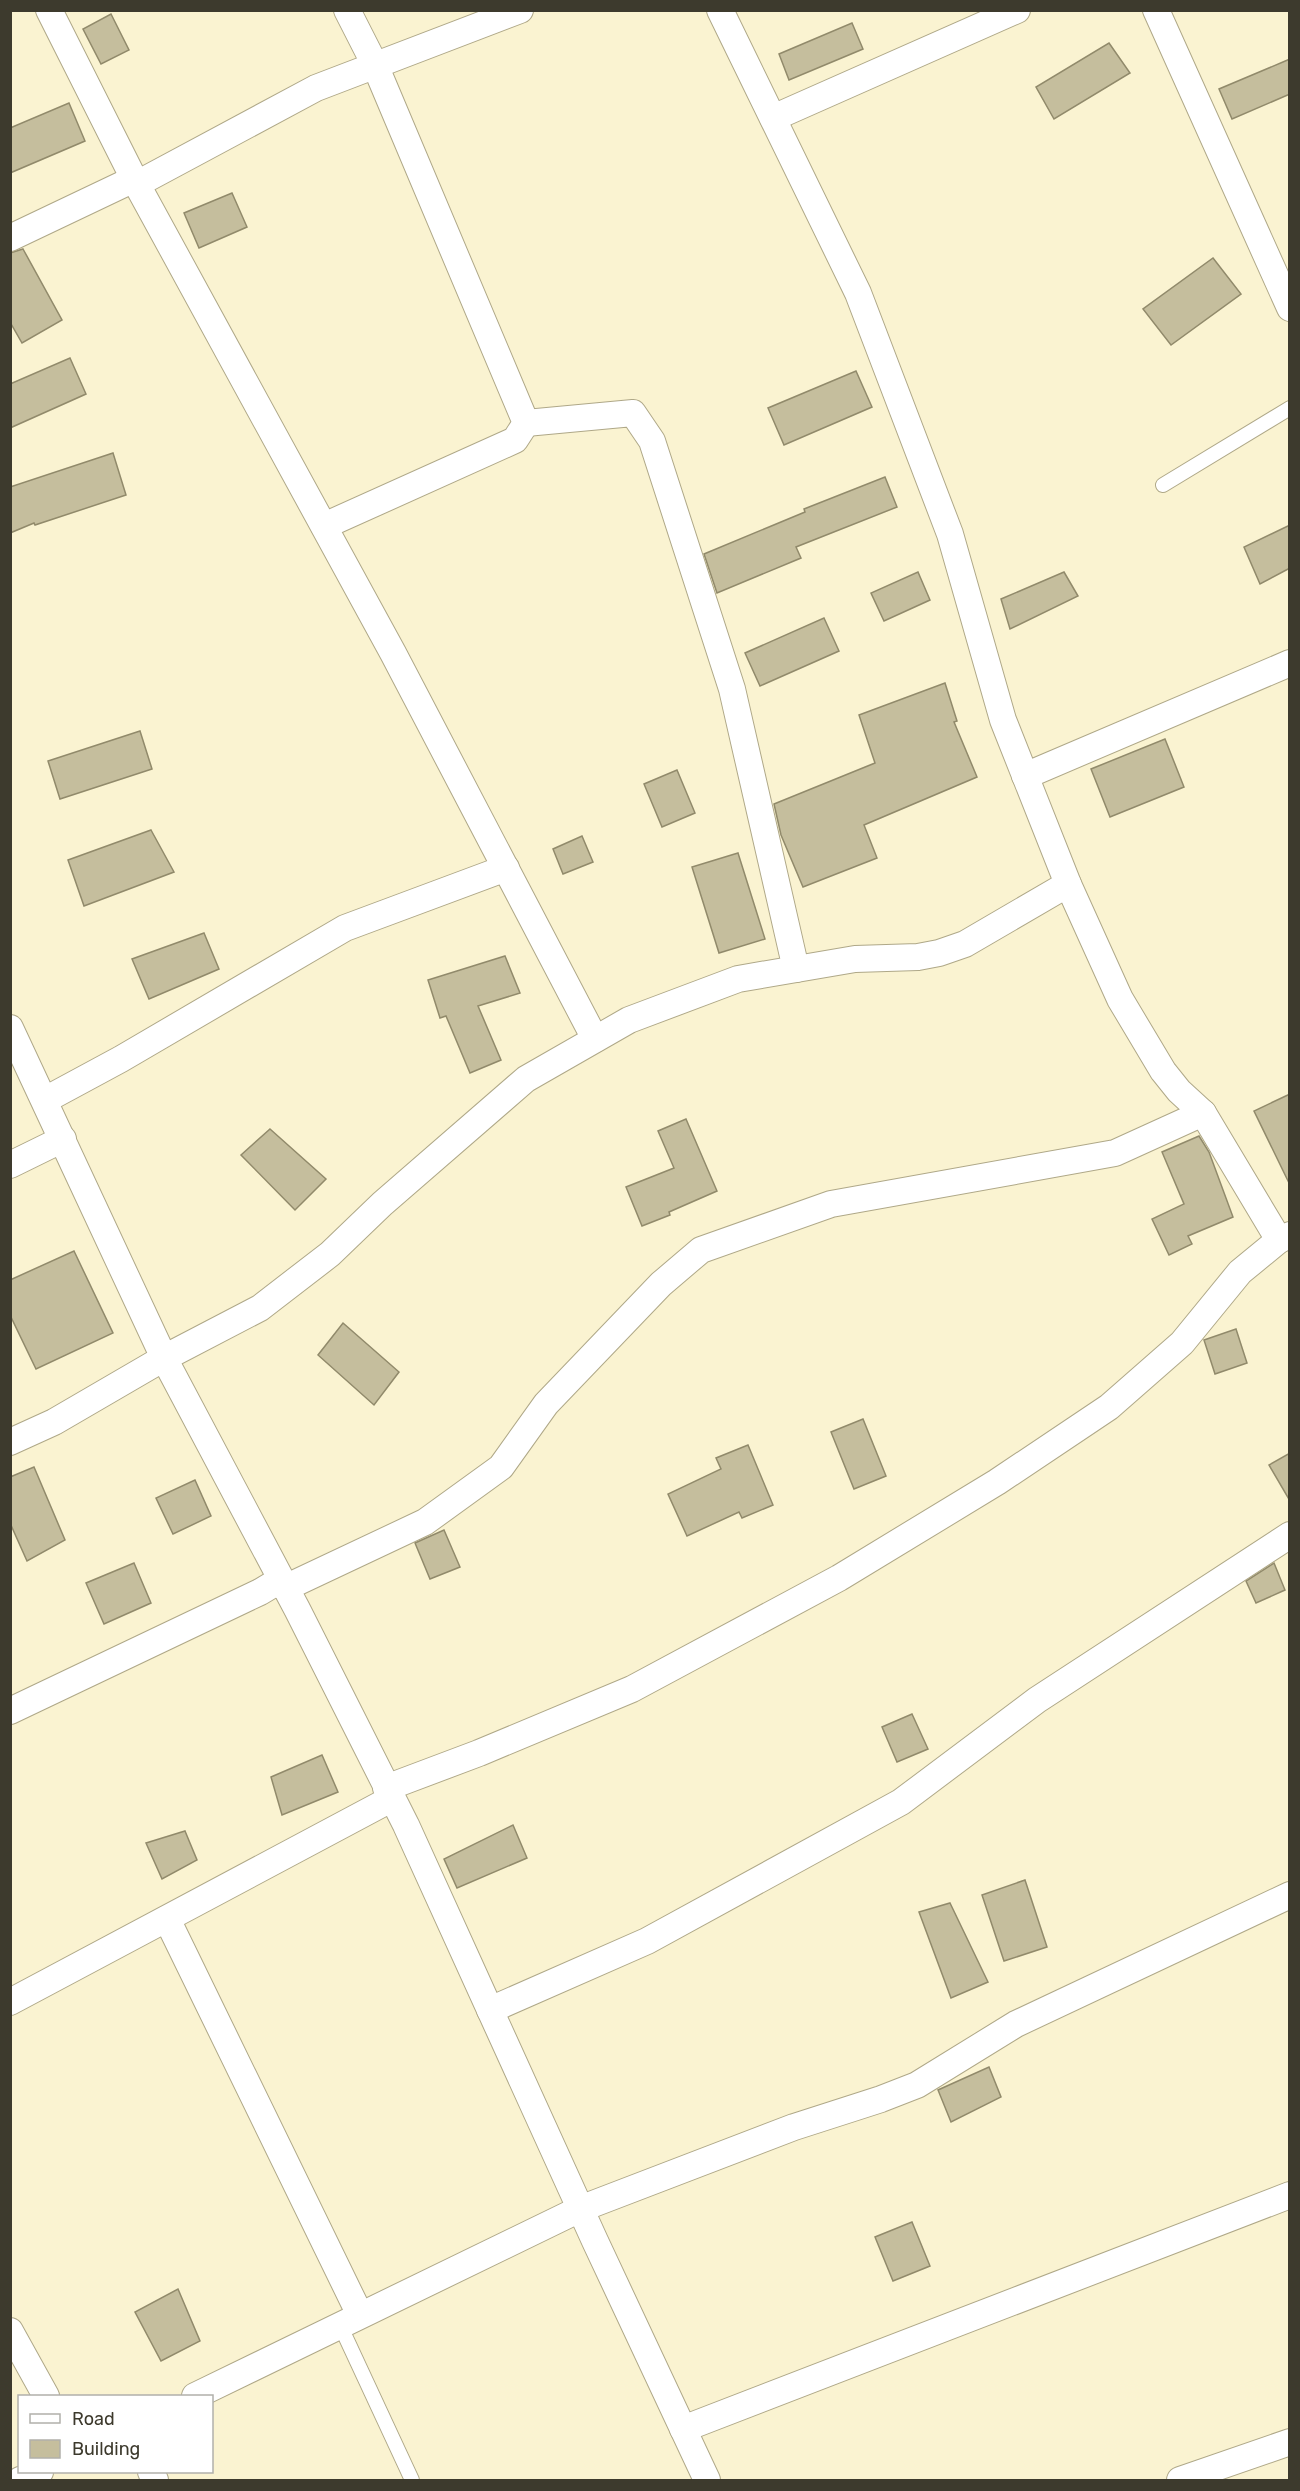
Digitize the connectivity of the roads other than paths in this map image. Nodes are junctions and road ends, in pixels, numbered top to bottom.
1 (49, 10) edge
2 (347, 10) edge
3 (520, 10) edge
4 (720, 10) edge
5 (1017, 10) edge
6 (1156, 10) edge
7 (375, 65) junction
8 (773, 118) junction
9 (135, 182) junction
10 (10, 238) edge
11 (1290, 308) edge
12 (1290, 408) edge
13 (525, 423) junction
14 (1163, 485) dead end
15 (324, 526) junction
16 (1290, 663) edge
17 (1025, 776) junction
18 (506, 868) junction
19 (1068, 884) junction
20 (796, 969) junction
21 (10, 1029) edge
22 (595, 1039) junction
23 (45, 1100) junction
24 (1203, 1113) junction
25 (63, 1138) junction
26 (10, 1165) edge
27 (1284, 1237) edge
28 (164, 1359) junction
29 (10, 1442) edge
30 (1290, 1534) edge
31 (282, 1584) junction
32 (10, 1711) edge
33 (389, 1793) junction
34 (1290, 1895) edge
35 (167, 1918) junction
36 (10, 2002) edge
37 (490, 2010) junction
38 (1290, 2194) edge
39 (580, 2209) junction
40 (350, 2320) junction
41 (10, 2331) edge
42 (45, 2395) edge
43 (199, 2395) edge
44 (683, 2429) junction
45 (1290, 2442) edge
46 (38, 2473) edge
47 (20, 2481) edge
48 (412, 2481) edge
49 (707, 2481) edge
50 (1180, 2481) edge

1 - 9 street
2 - 7 street
3 - 7 street
4 - 8 street
5 - 8 street
6 - 11 street
7 - 9 street
7 - 13 street
8 - 17 street
9 - 10 street
9 - 15 street
12 - 14 lane
13 - 15 street
13 - 20 street
15 - 18 street
16 - 17 street
17 - 19 street
18 - 22 street
18 - 23 street
19 - 20 street
19 - 24 street
20 - 22 street
21 - 23 street
22 - 28 street
23 - 25 street
24 - 27 street
24 - 31 street
25 - 26 street
25 - 28 street
27 - 33 street
28 - 29 street
28 - 31 street
30 - 37 street
31 - 32 street
31 - 33 street
33 - 35 street
33 - 37 street
34 - 39 street
35 - 36 street
35 - 40 street
37 - 39 street
38 - 44 street
39 - 40 street
39 - 44 street
40 - 43 street
40 - 48 lane
41 - 42 street
44 - 49 street
45 - 50 street
46 - 47 street

